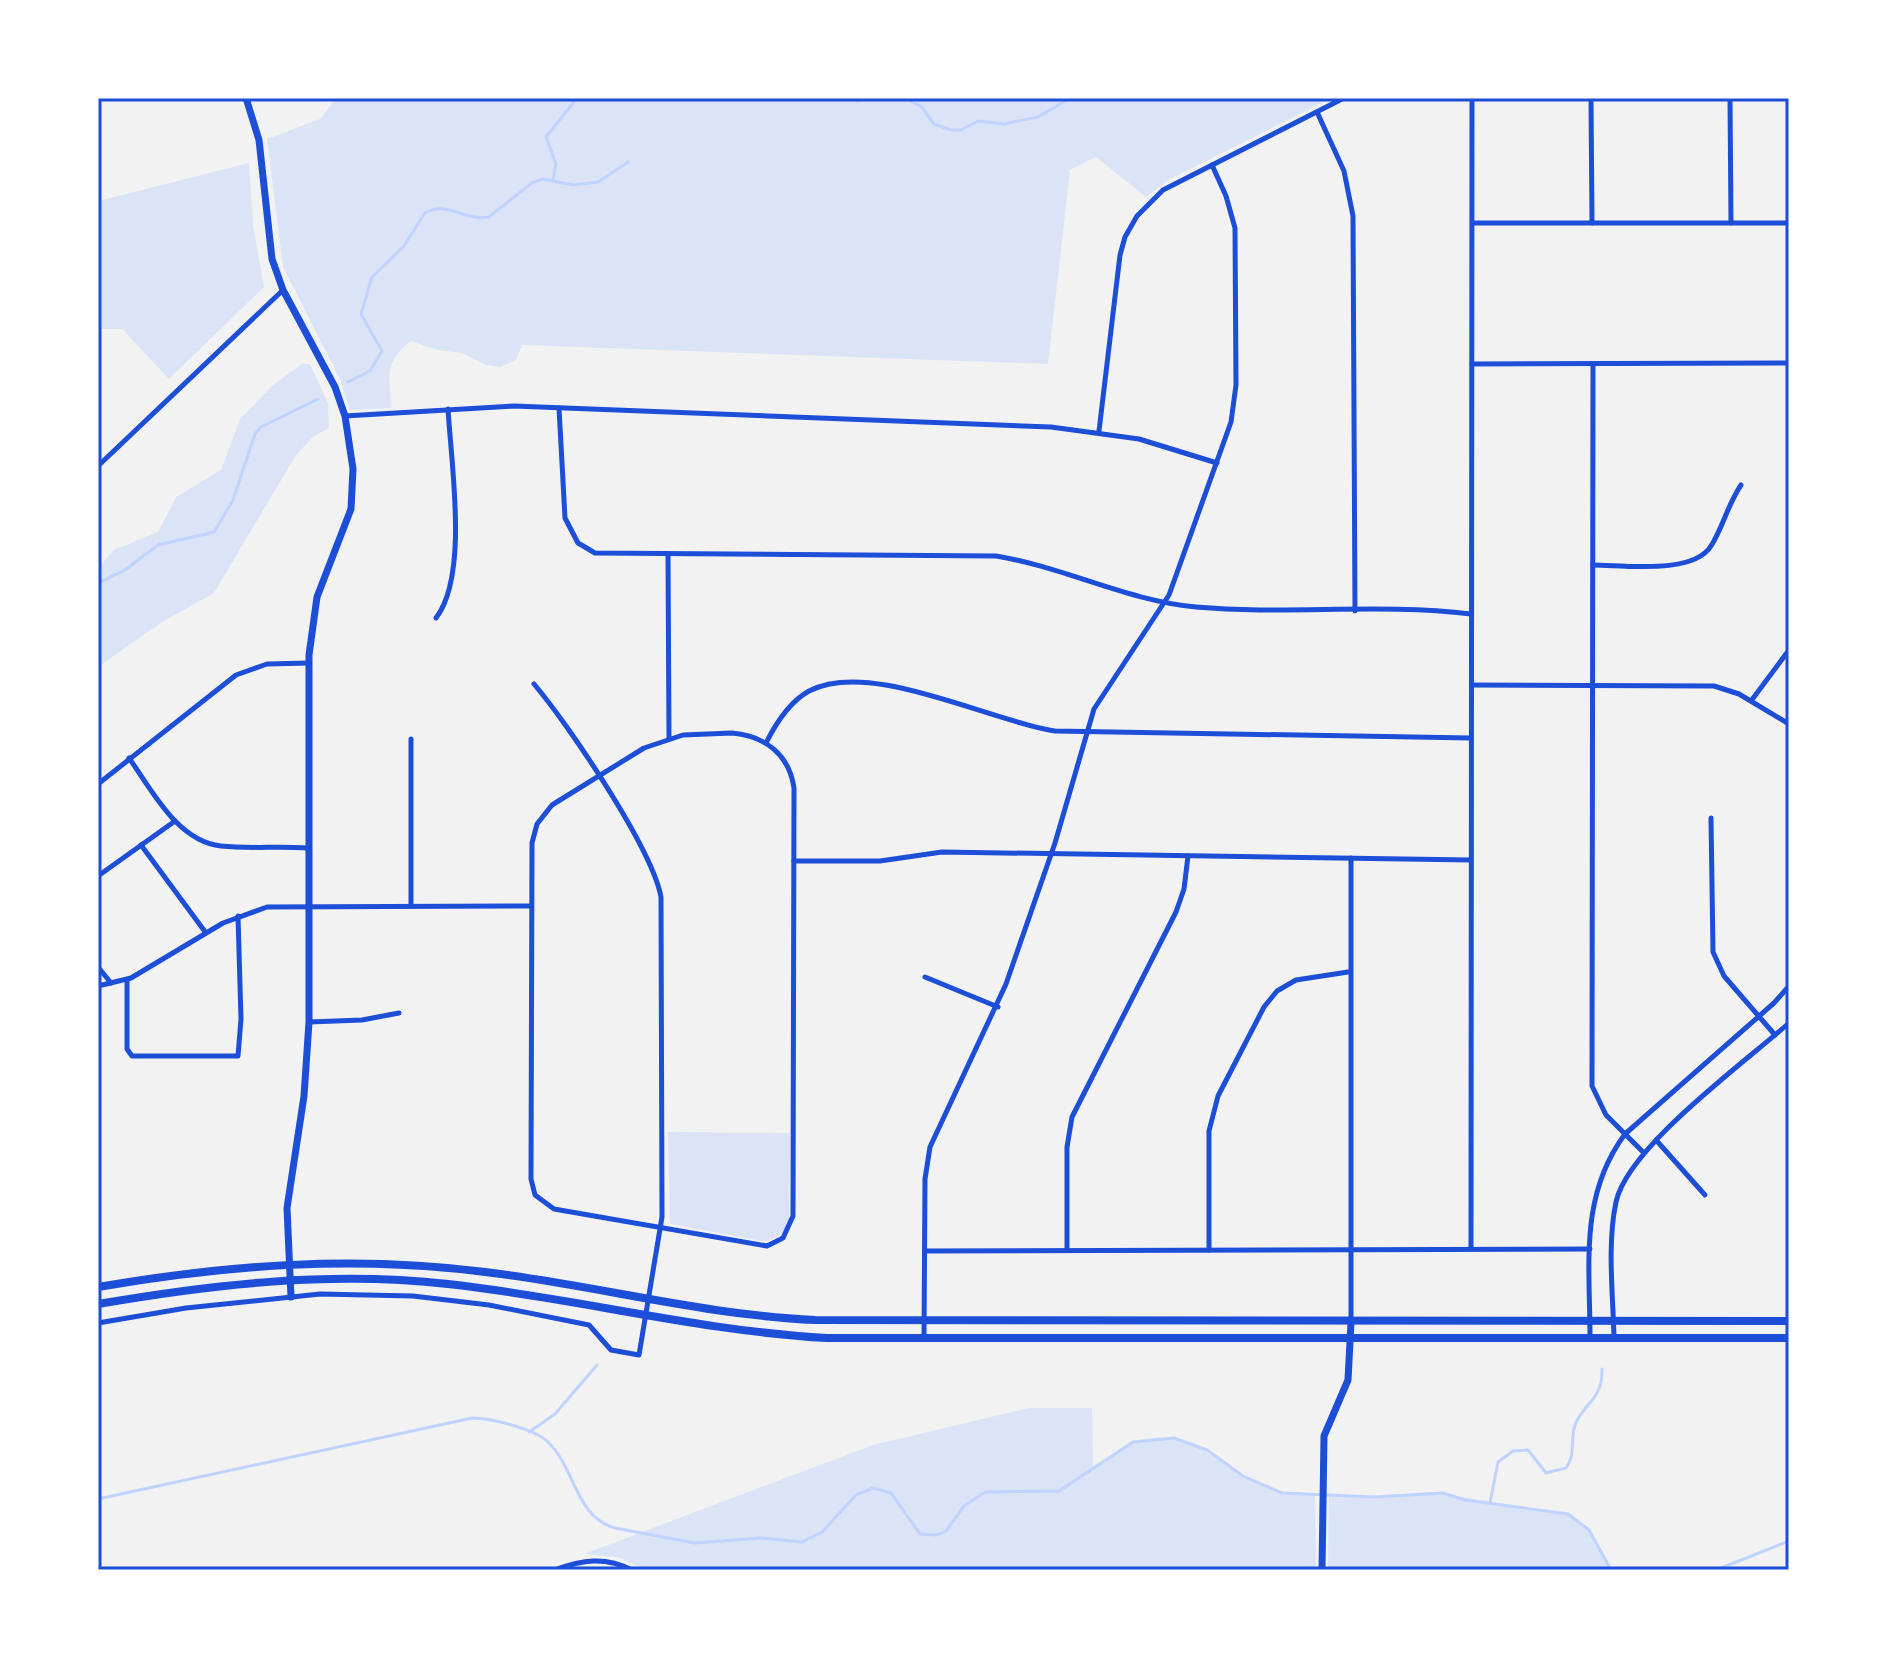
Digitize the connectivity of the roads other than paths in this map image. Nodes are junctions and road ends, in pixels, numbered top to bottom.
1 (246, 98) edge
2 (1344, 98) edge
3 (1472, 98) edge
4 (1591, 98) edge
5 (1730, 98) edge
6 (1317, 112) junction
7 (1212, 165) junction
8 (1473, 223) junction
9 (1592, 223) junction
10 (1731, 223) junction
11 (1789, 223) edge
12 (283, 290) junction
13 (1789, 363) edge
14 (1472, 364) junction
15 (1593, 364) junction
16 (559, 408) junction
17 (448, 409) junction
18 (345, 416) junction
19 (1099, 431) junction
20 (1217, 463) junction
21 (98, 466) edge
22 (1741, 485) dead end
23 (668, 554) junction
24 (1593, 565) junction
25 (1165, 603) junction
26 (1355, 611) junction
27 (1471, 614) junction
28 (436, 618) dead end
29 (1789, 650) edge
30 (309, 663) junction
31 (534, 684) dead end
32 (1472, 685) junction
33 (1593, 686) junction
34 (1751, 701) junction
35 (1789, 724) edge
36 (1087, 733) junction
37 (669, 738) junction
38 (1471, 738) junction
39 (411, 739) dead end
40 (766, 743) junction
41 (129, 758) junction
42 (598, 777) junction
43 (98, 784) edge
44 (1711, 818) dead end
45 (175, 821) junction
46 (141, 845) junction
47 (308, 848) junction
48 (1051, 853) junction
49 (1188, 856) junction
50 (1351, 858) junction
51 (1471, 860) junction
52 (794, 861) junction
53 (98, 876) edge
54 (411, 904) junction
55 (308, 905) junction
56 (531, 906) junction
57 (238, 916) junction
58 (206, 933) junction
59 (98, 967) edge
60 (1349, 972) junction
61 (925, 977) dead end
62 (127, 980) junction
63 (112, 983) junction
64 (98, 986) edge
65 (1789, 986) edge
66 (998, 1007) junction
67 (399, 1013) dead end
68 (1759, 1016) junction
69 (309, 1022) junction
70 (1789, 1023) edge
71 (1775, 1035) junction
72 (1625, 1134) junction
73 (1656, 1140) junction
74 (1643, 1152) junction
75 (1705, 1195) dead end
76 (661, 1229) junction
77 (1471, 1249) junction
78 (1590, 1249) junction
79 (1067, 1250) junction
80 (1209, 1250) junction
81 (925, 1251) junction
82 (1350, 1251) junction
83 (289, 1264) junction
84 (290, 1280) junction
85 (98, 1287) edge
86 (291, 1297) junction
87 (650, 1300) junction
88 (98, 1304) edge
89 (647, 1316) junction
90 (1590, 1321) junction
91 (1789, 1321) edge
92 (925, 1322) junction
93 (1351, 1322) junction
94 (1614, 1322) junction
95 (98, 1323) edge
96 (924, 1338) junction
97 (1350, 1338) junction
98 (1590, 1338) junction
99 (1614, 1338) junction
100 (1789, 1338) edge
101 (554, 1570) edge
102 (632, 1570) edge
103 (1322, 1570) edge

1 - 12 street
2 - 6 street
3 - 8 street
4 - 9 street
5 - 10 street
6 - 7 street
6 - 26 street
7 - 19 street
7 - 20 street
8 - 9 street
8 - 14 street
9 - 10 street
10 - 11 street
12 - 18 street
12 - 21 street
13 - 15 street
14 - 15 street
14 - 27 street
15 - 24 street
16 - 17 street
16 - 19 street
16 - 23 street
17 - 18 street
17 - 28 street
18 - 30 street
19 - 20 street
20 - 25 street
22 - 24 street
23 - 25 street
23 - 37 street
24 - 33 street
25 - 26 street
25 - 36 street
26 - 27 street
27 - 32 street
29 - 34 street
30 - 41 street
30 - 47 street
31 - 42 street
32 - 33 street
32 - 38 street
33 - 34 street
33 - 72 street
34 - 35 street
36 - 38 street
36 - 40 street
36 - 48 street
37 - 40 street
37 - 42 street
38 - 51 street
39 - 54 street
40 - 52 street
41 - 43 street
41 - 45 street
42 - 56 street
42 - 76 street
44 - 68 street
45 - 46 street
45 - 47 street
46 - 53 street
46 - 58 street
47 - 55 street
48 - 49 street
48 - 52 street
48 - 66 street
49 - 50 street
49 - 79 street
50 - 51 street
50 - 60 street
51 - 77 street
52 - 76 street
54 - 55 street
54 - 56 street
55 - 57 street
55 - 69 street
56 - 76 street
57 - 58 street
57 - 62 street
58 - 62 street
59 - 63 street
60 - 80 street
60 - 82 street
61 - 66 street
62 - 63 street
63 - 64 street
65 - 68 street
66 - 81 street
67 - 69 street
68 - 71 street
68 - 72 street
69 - 83 street
70 - 71 street
71 - 73 street
72 - 74 street
72 - 78 street
73 - 74 street
73 - 75 street
74 - 94 street
76 - 87 street
77 - 78 street
77 - 82 street
78 - 90 street
79 - 80 street
79 - 81 street
80 - 82 street
81 - 92 street
82 - 93 street
83 - 84 street
83 - 85 main road
83 - 87 main road
84 - 86 street
84 - 88 main road
84 - 89 main road
86 - 89 street
86 - 95 street
87 - 89 street
87 - 92 main road
89 - 96 main road
90 - 93 main road
90 - 94 main road
90 - 98 street
91 - 94 main road
92 - 93 main road
92 - 96 street
93 - 97 street
94 - 99 street
96 - 97 main road
97 - 98 main road
97 - 103 street
98 - 99 main road
99 - 100 main road
101 - 102 street

